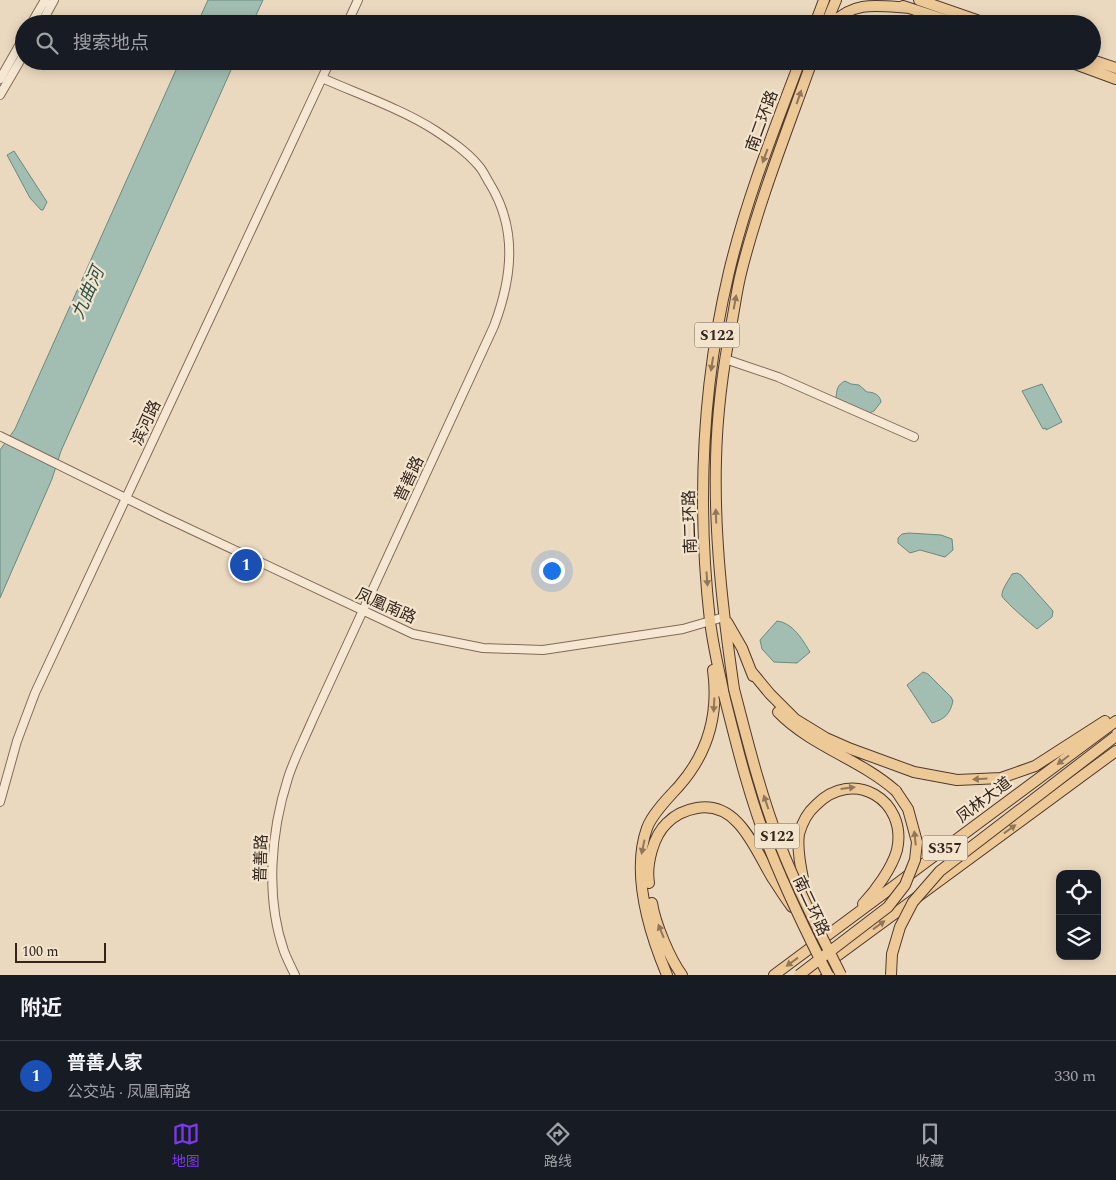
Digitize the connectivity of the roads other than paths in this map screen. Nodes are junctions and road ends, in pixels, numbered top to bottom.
1 (45, 0) edge
2 (54, 0) edge
3 (358, 0) edge
4 (817, 0) edge
5 (824, 0) edge
6 (836, 0) edge
7 (885, 0) edge
8 (919, 0) edge
9 (909, 8) junction
10 (36, 15) edge
11 (46, 15) edge
12 (351, 15) edge
13 (815, 15) edge
14 (818, 15) edge
15 (830, 15) edge
16 (839, 15) edge
17 (930, 15) edge
18 (962, 15) edge
19 (15, 53) edge
20 (1101, 63) edge
21 (1116, 68) edge
22 (15, 69) edge
23 (326, 70) edge
24 (797, 70) edge
25 (809, 70) edge
26 (1092, 70) edge
27 (322, 78) junction
28 (0, 79) edge
29 (1116, 79) edge
30 (0, 95) edge
31 (739, 235) junction
32 (751, 238) junction
33 (725, 359) junction
34 (1, 436) edge
35 (914, 437) dead end
36 (126, 498) junction
37 (363, 611) junction
38 (724, 616) junction
39 (710, 621) junction
40 (1116, 714) edge
41 (1116, 721) edge
42 (1116, 736) edge
43 (825, 742) junction
44 (1116, 751) edge
45 (0, 802) edge
46 (808, 909) junction
47 (800, 920) junction
48 (846, 923) junction
49 (672, 960) junction
50 (295, 975) edge
51 (667, 975) edge
52 (678, 975) edge
53 (682, 975) edge
54 (774, 975) edge
55 (799, 975) edge
56 (811, 975) edge
57 (828, 975) edge
58 (841, 975) edge
59 (891, 975) edge

1 - 10 street
2 - 11 street
3 - 12 street
4 - 13 main road
5 - 14 main road
6 - 15 main road
7 - 9 main road
8 - 18 main road
9 - 16 main road
9 - 17 main road
19 - 28 street
20 - 21 main road
22 - 30 street
23 - 27 street, 滨河路
24 -> 31 main road, 南二环路 / S122
32 -> 25 main road, 南二环路 / S122
26 - 29 main road
27 - 36 street, 滨河路
27 - 37 street, 普善路
31 - 32 main road
31 -> 39 main road, 南二环路 / S122
33 -> 32 main road, 南二环路 / S122
33 - 35 street
38 -> 33 main road, 南二环路 / S122
34 - 36 street, 凤凰南路
36 - 37 street, 凤凰南路
36 - 45 street, 滨河路
37 - 39 street, 凤凰南路
37 - 50 street, 普善路
38 - 39 street, 凤凰南路
38 - 43 main road
46 -> 38 main road, 南二环路 / S122, bridge
39 - 47 main road, 南二环路 / S122, bridge
39 -> 51 main road
40 -> 43 main road
41 -> 48 main road, 凤林大道 / S357
42 - 59 main road, bridge
55 -> 43 main road, bridge
56 -> 44 main road, S357
46 -> 48 main road, bridge
46 - 58 main road, 南二环路 / S122, bridge
49 -> 47 main road, bridge
47 - 57 main road, 南二环路 / S122, bridge
48 -> 54 main road, 凤林大道 / S357
49 - 52 main road
49 - 53 main road

